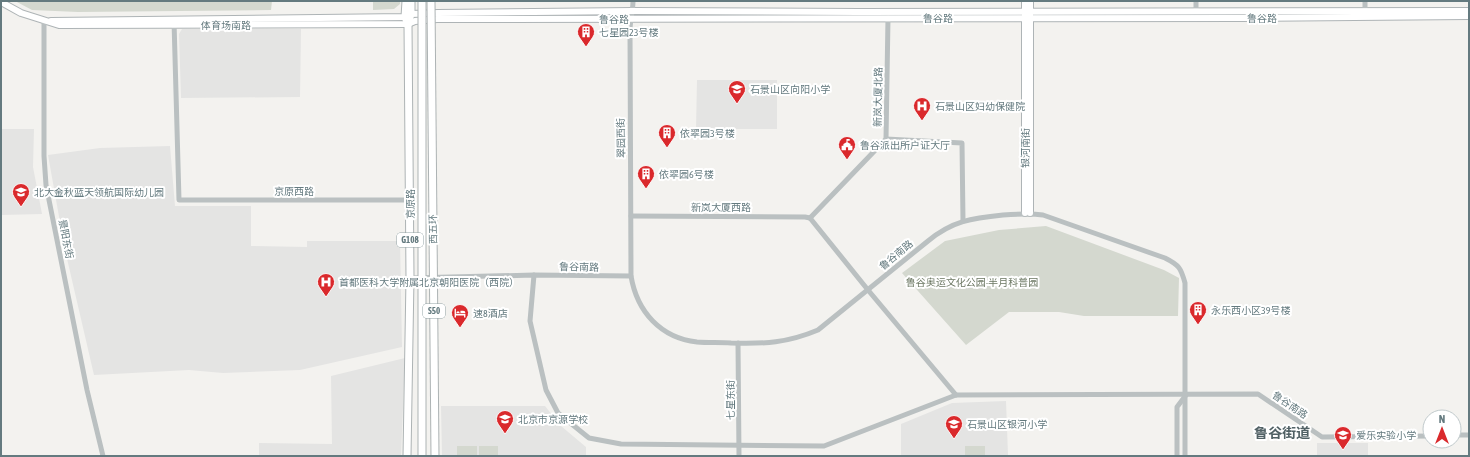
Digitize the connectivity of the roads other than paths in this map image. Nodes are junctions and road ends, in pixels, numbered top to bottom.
1 (406, 1) edge
2 (411, 1) edge
3 (422, 1) edge
4 (431, 1) edge
5 (633, 1) edge
6 (1025, 1) edge
7 (1030, 1) edge
8 (1196, 1) edge
9 (1365, 1) edge
10 (1, 2) edge
11 (633, 11) junction
12 (1196, 11) junction
13 (1365, 11) junction
14 (1469, 11) edge
15 (1027, 14) junction
16 (1469, 16) edge
17 (408, 18) junction
18 (888, 18) junction
19 (630, 19) junction
20 (44, 21) junction
21 (174, 22) junction
22 (886, 139) junction
23 (410, 200) junction
24 (1028, 213) junction
25 (631, 216) junction
26 (810, 218) junction
27 (963, 221) junction
28 (534, 276) junction
29 (631, 276) junction
30 (410, 278) junction
31 (868, 290) junction
32 (738, 343) junction
33 (1186, 394) junction
34 (956, 395) junction
35 (1422, 436) edge
36 (739, 445) junction
37 (103, 456) edge
38 (407, 456) edge
39 (422, 456) edge
40 (435, 456) edge
41 (739, 456) edge
42 (1177, 456) edge
43 (1185, 456) edge

1 - 17 highway, 京原路 / G108
2 - 17 highway, 京原路 / G108
3 - 39 highway, 西五环 / S50, bridge
4 - 40 highway, 西五环 / S50, bridge
5 - 11 street, 翠园西街
6 - 15 main road
7 - 15 main road
8 - 12 street
9 - 13 street
10 - 20 main road, 体育场南路
11 - 15 main road, 鲁谷路
11 - 17 main road, 鲁谷路
11 - 19 street, 翠园西街
12 - 13 main road, 鲁谷路
12 - 15 main road, 鲁谷路
13 - 14 main road, 鲁谷路
15 - 16 main road, 鲁谷路
15 - 18 main road, 鲁谷路
15 - 24 main road, 银河南街
17 - 19 main road, 鲁谷路
17 - 21 main road, 体育场南路
17 - 23 highway, 京原路 / G108
18 - 19 main road, 鲁谷路
18 - 22 street, 新岚大厦北路
19 - 25 street, 翠园西街
20 - 21 main road, 体育场南路
20 - 37 street, 景阳东街
21 - 23 street, 京原西路
22 - 26 street, 新岚大厦北路
22 - 27 street
23 - 30 highway, 京原路 / G108
24 - 27 street, 鲁谷南路
24 - 33 street, 鲁谷南路
25 - 26 street, 新岚大厦西路
25 - 29 street, 翠园西街
26 - 31 street
27 - 31 street, 鲁谷南路
28 - 29 street, 鲁谷南路
28 - 30 street, 鲁谷南路
28 - 36 street, 鲁谷南路
29 - 32 street, 鲁谷南路
30 - 38 highway, 京原路 / G108
31 - 32 street, 鲁谷南路
31 - 34 street
32 - 36 street, 七星东街
33 - 34 street, 鲁谷南路
33 - 35 street, 鲁谷南路
33 - 42 street
33 - 43 street
34 - 36 street, 鲁谷南路
36 - 41 street, 七星东街

